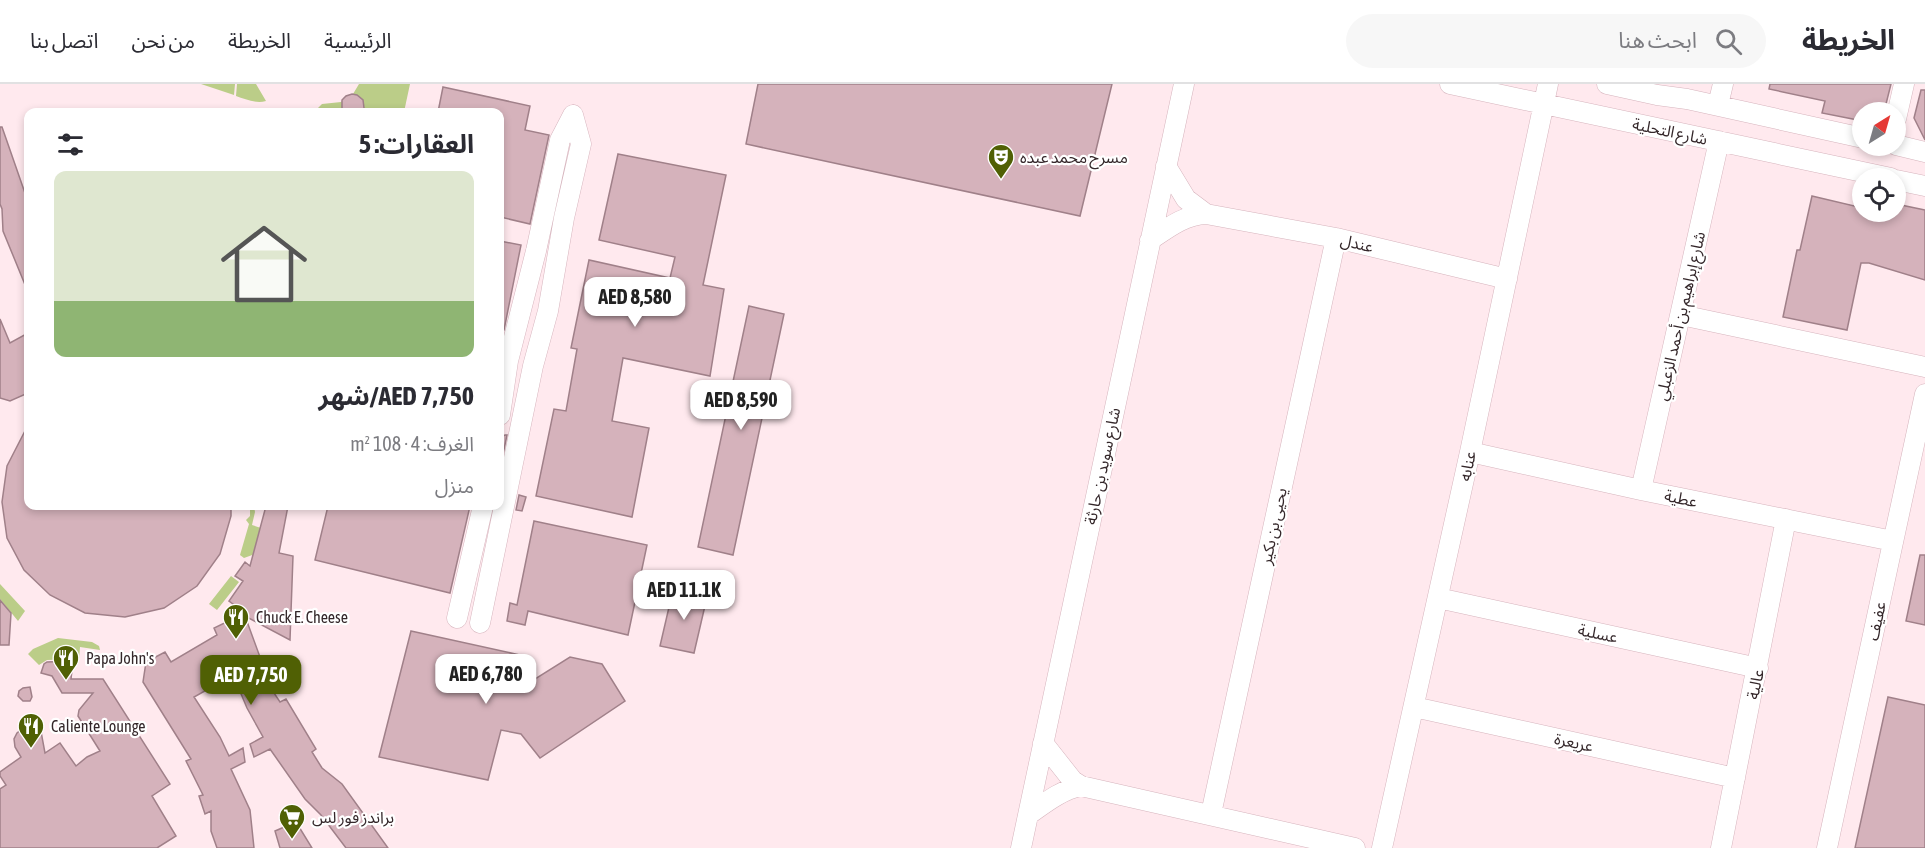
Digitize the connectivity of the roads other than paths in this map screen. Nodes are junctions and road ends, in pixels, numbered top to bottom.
1 (1184, 84) edge
2 (1450, 84) edge
3 (1548, 84) edge
4 (1607, 84) edge
5 (1723, 84) edge
6 (1904, 84) edge
7 (1689, 91) edge
8 (1900, 102) edge
9 (1544, 104) junction
10 (1718, 105) junction
11 (1852, 135) edge
12 (1719, 141) junction
13 (1906, 147) edge
14 (1925, 152) edge
15 (1166, 166) junction
16 (1852, 170) edge
17 (1906, 182) edge
18 (1925, 186) edge
19 (1206, 214) junction
20 (541, 228) junction
21 (562, 232) junction
22 (1336, 238) junction
23 (1150, 240) junction
24 (1507, 279) junction
25 (1681, 315) junction
26 (516, 331) junction
27 (541, 338) junction
28 (504, 360) edge
29 (1925, 367) edge
30 (504, 394) edge
31 (1925, 394) edge
32 (527, 398) junction
33 (1470, 452) junction
34 (504, 489) edge
35 (1641, 490) junction
36 (482, 510) edge
37 (500, 510) edge
38 (1786, 519) junction
39 (1893, 541) junction
40 (1438, 598) junction
41 (457, 618) dead end
42 (480, 623) dead end
43 (1758, 668) junction
44 (1414, 707) junction
45 (1043, 743) junction
46 (1735, 778) junction
47 (1081, 786) junction
48 (1211, 814) junction
49 (1028, 815) junction
50 (1021, 848) edge
51 (1355, 848) edge
52 (1382, 848) edge
53 (1721, 848) edge
54 (1827, 848) edge

1 - 15 street, شارع سويد بن حارثة
2 - 9 street, شارع التحلية
3 - 9 street, عنابه
4 - 7 street, شارع التحلية
5 - 10 street
6 - 8 street
7 - 10 street, شارع التحلية
9 - 12 street, شارع التحلية
9 - 24 street, عنابه
10 - 11 street, شارع التحلية
12 - 16 street, شارع التحلية
12 - 25 street, شارع إبراهيم بن أحمد الزعبلي
13 - 14 street
15 - 19 street
15 - 23 street, شارع سويد بن حارثة
17 - 18 street
19 - 22 street, عندل
19 - 23 street, عندل
20 - 21 street
20 - 21 street
20 - 26 street
21 - 27 street
22 - 24 street, عندل
22 - 48 street, يحيى بن بكير
23 - 45 street, شارع سويد بن حارثة
24 - 33 street, عنابه
25 - 29 street
25 - 35 street, شارع إبراهيم بن أحمد الزعبلي
26 - 27 street
26 - 28 street
27 - 32 street
30 - 32 street
31 - 39 street, عفيف
32 - 34 street
33 - 35 street, عطية
33 - 40 street, عنابه
35 - 38 street, عطية
36 - 41 street
37 - 42 street
38 - 39 street, عطية
38 - 43 street, عالية
39 - 54 street, عفيف
40 - 43 street, عسلية
40 - 44 street, عنابه
43 - 46 street, عالية
44 - 46 street, عريعرة
44 - 52 street, عنابه
45 - 47 street
45 - 49 street, شارع سويد بن حارثة
46 - 53 street, عالية
47 - 48 street
47 - 49 street
48 - 51 street
49 - 50 street, شارع سويد بن حارثة

